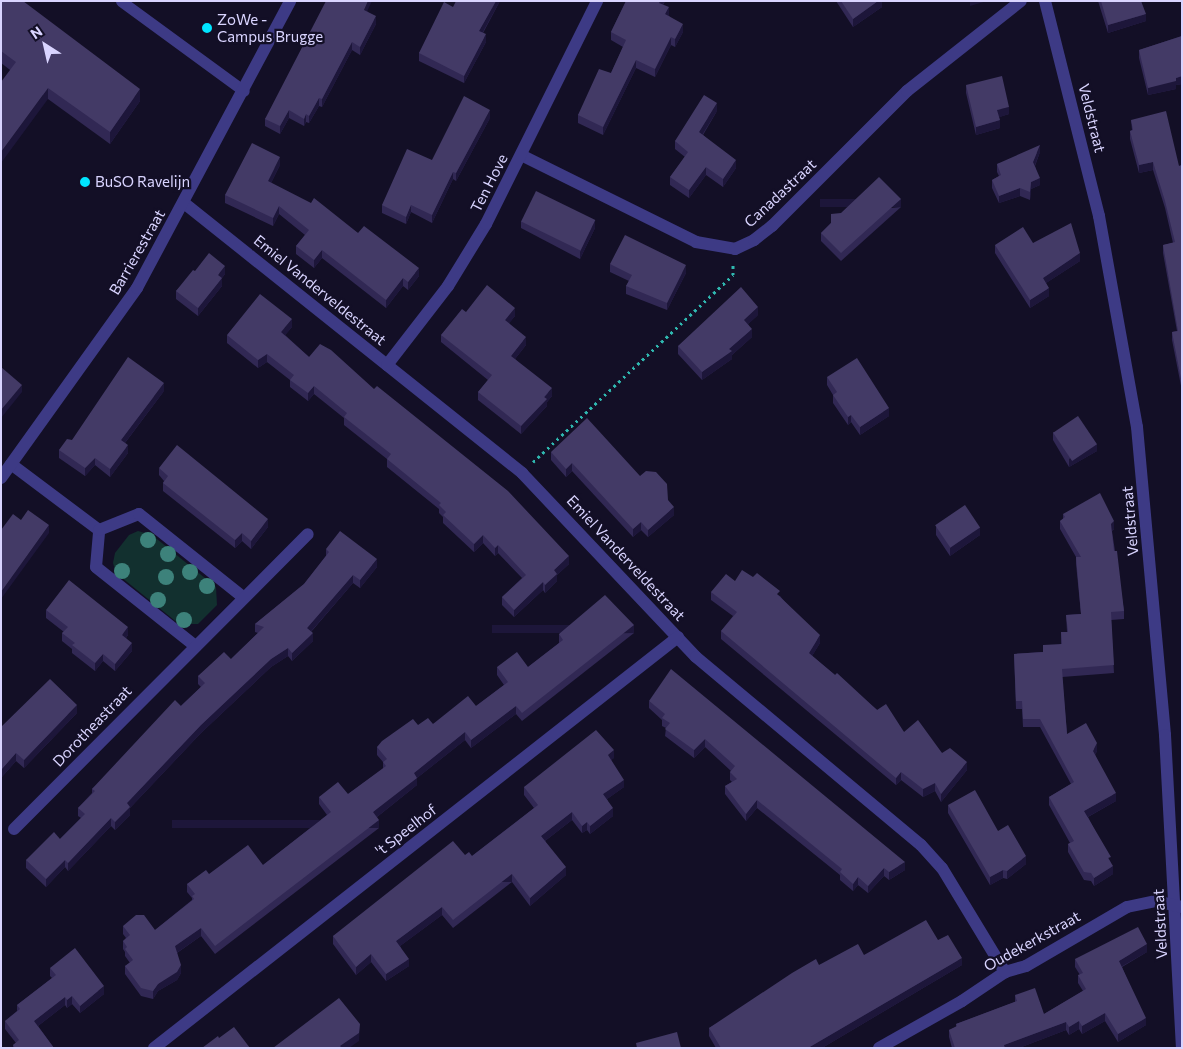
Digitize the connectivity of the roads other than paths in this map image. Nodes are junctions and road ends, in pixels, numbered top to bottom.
1 (121, 1) edge
2 (290, 1) edge
3 (597, 1) edge
4 (1021, 1) edge
5 (1045, 1) edge
6 (244, 91) junction
7 (521, 155) junction
8 (184, 203) junction
9 (387, 364) junction
10 (11, 464) junction
11 (1, 478) edge
12 (99, 530) junction
13 (308, 534) dead end
14 (243, 597) junction
15 (678, 637) junction
16 (194, 645) junction
17 (14, 829) dead end
18 (1179, 907) edge
19 (1005, 972) junction
20 (154, 1048) edge
21 (879, 1048) edge
22 (1182, 1048) edge

1 - 6 lane
2 - 6 street, Barrierestraat
3 - 7 street, Ten Hove
4 - 7 street, Canadastraat
5 - 18 street, Veldstraat
6 - 8 street, Barrierestraat
7 - 9 street, Ten Hove
8 - 9 street, Emiel Vanderveldestraat
8 - 10 street, Barrierestraat
9 - 15 street, Emiel Vanderveldestraat
10 - 11 street, Barrierestraat
10 - 12 street
12 - 14 street
12 - 16 street
13 - 14 street, Dorotheastraat
14 - 16 street, Dorotheastraat
15 - 19 street, Emiel Vanderveldestraat
15 - 20 street, 't Speelhof
16 - 17 street, Dorotheastraat
18 - 19 street, Oudekerkstraat
18 - 22 street, Veldstraat
19 - 21 street, Oudekerkstraat

